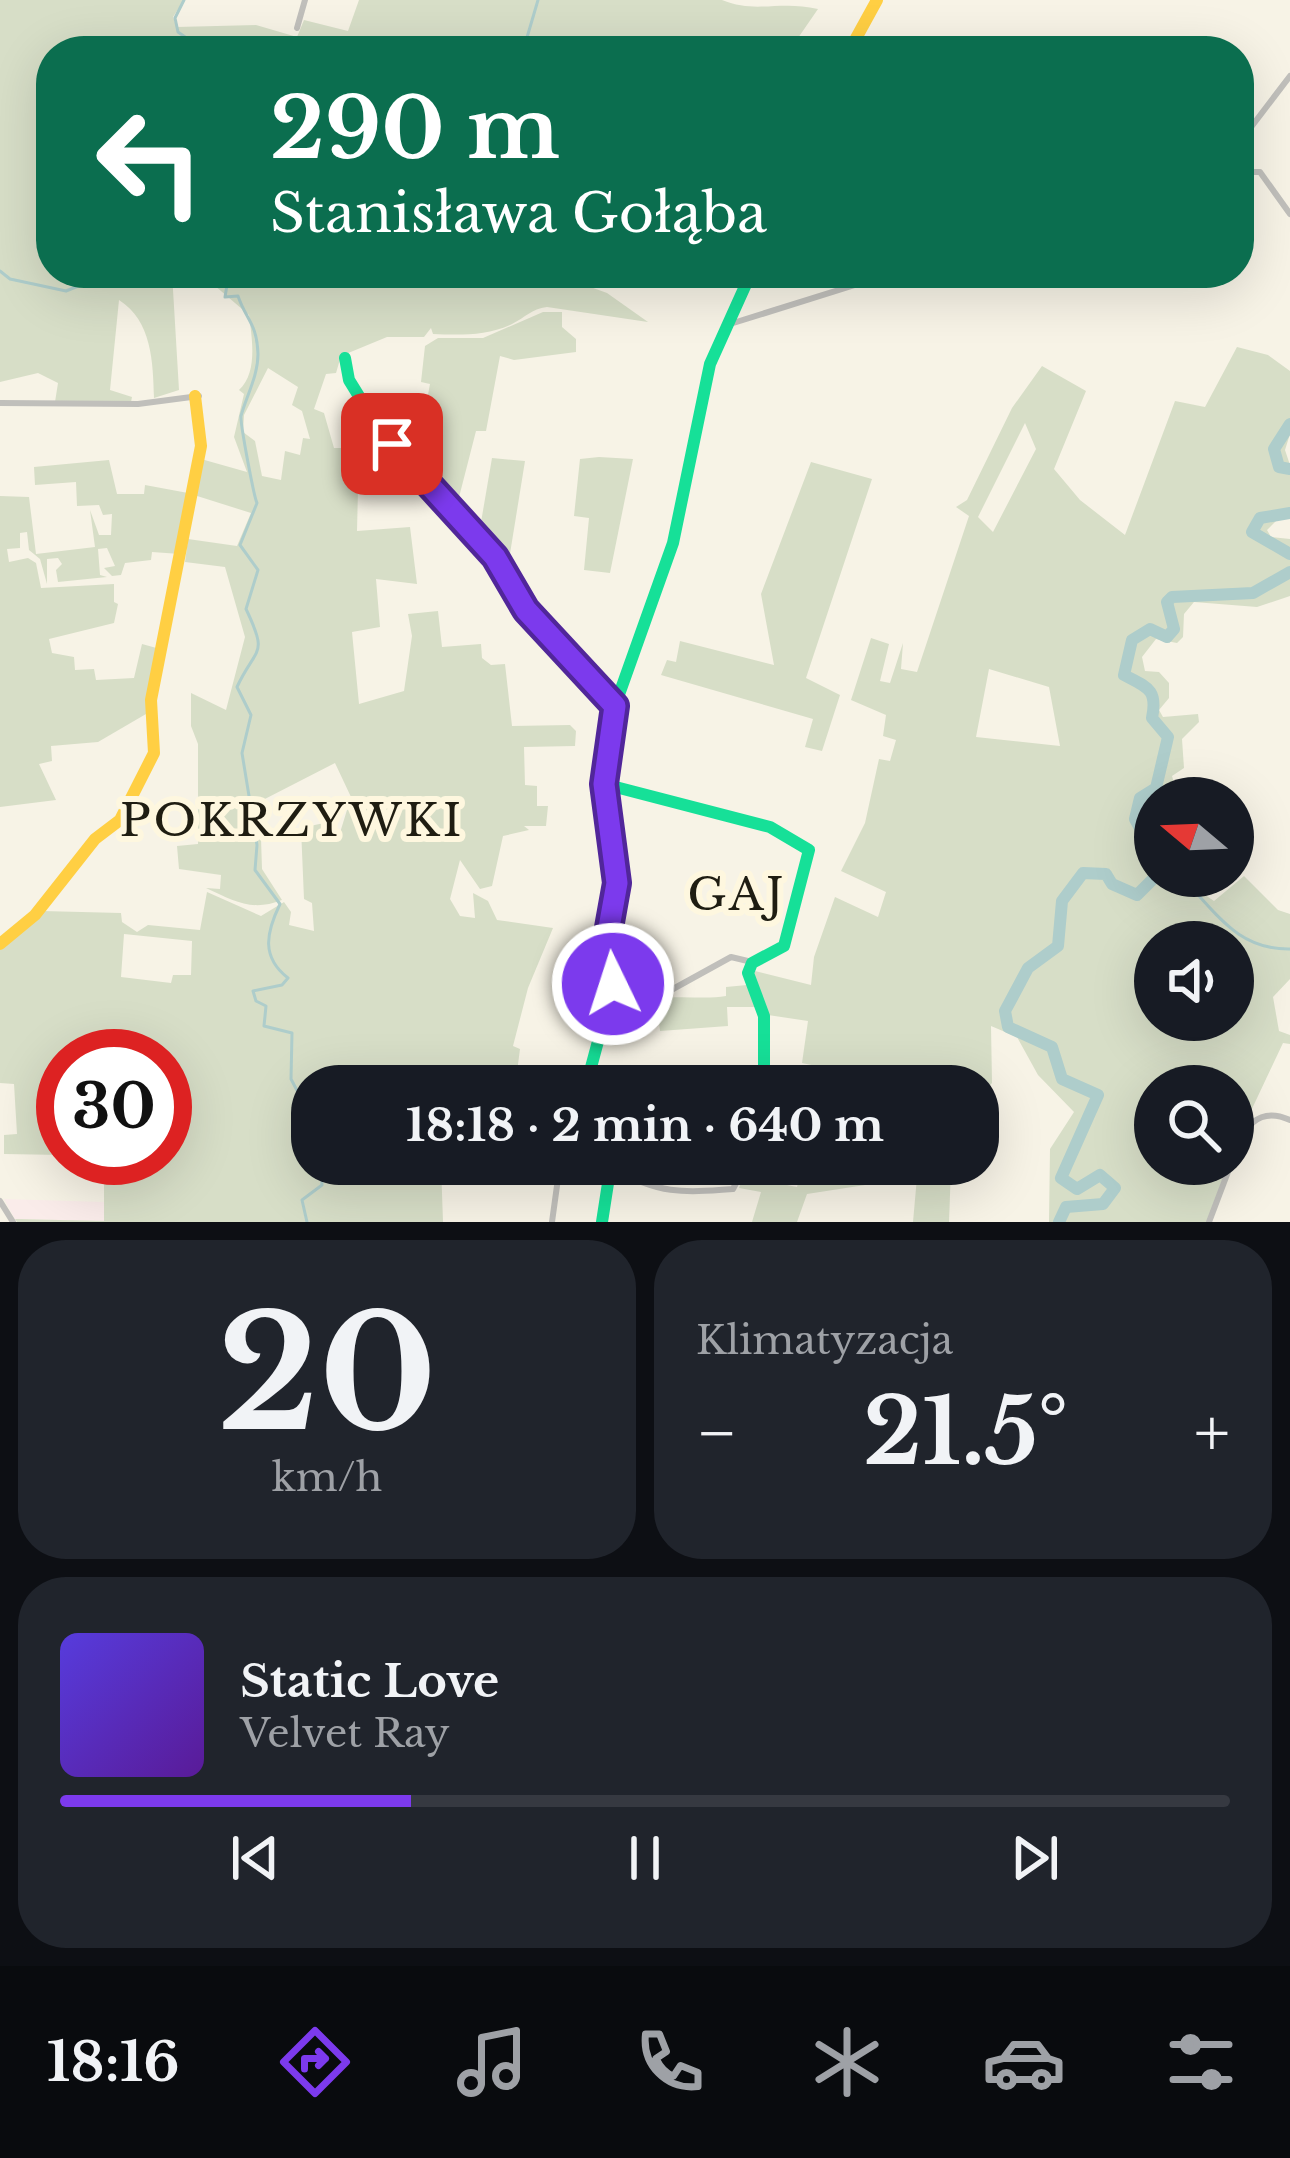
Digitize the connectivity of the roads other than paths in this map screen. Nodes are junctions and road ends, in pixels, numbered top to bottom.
1 (305, 0) edge
2 (877, 0) edge
3 (297, 28) dead end
4 (857, 36) edge
5 (1290, 76) edge
6 (1254, 123) edge
7 (1254, 172) edge
8 (1290, 214) edge
9 (745, 288) edge
10 (846, 288) edge
11 (727, 326) junction
12 (345, 358) dead end
13 (197, 396) joint
14 (0, 403) edge
15 (615, 706) junction
16 (604, 784) junction
17 (0, 944) edge
18 (752, 963) junction
19 (610, 983) junction
20 (592, 1065) edge
21 (764, 1065) edge
22 (1290, 1120) edge
23 (1254, 1122) edge
24 (557, 1185) edge
25 (609, 1185) edge
26 (642, 1185) edge
27 (735, 1185) edge
28 (1223, 1185) edge
29 (0, 1201) edge
30 (13, 1222) edge
31 (552, 1222) edge
32 (602, 1222) edge
33 (1209, 1222) edge

1 - 3 street
2 - 4 street
5 - 6 street
7 - 8 street
9 - 11 street
10 - 11 street
11 - 15 street
12 - 15 street
13 - 14 street
13 - 17 street
15 - 16 street
16 - 18 street
16 - 19 street
18 - 19 street
18 - 21 street
19 - 20 street
22 - 23 street
24 - 31 street
25 - 32 street
26 - 27 street
28 - 33 street
29 - 30 street

